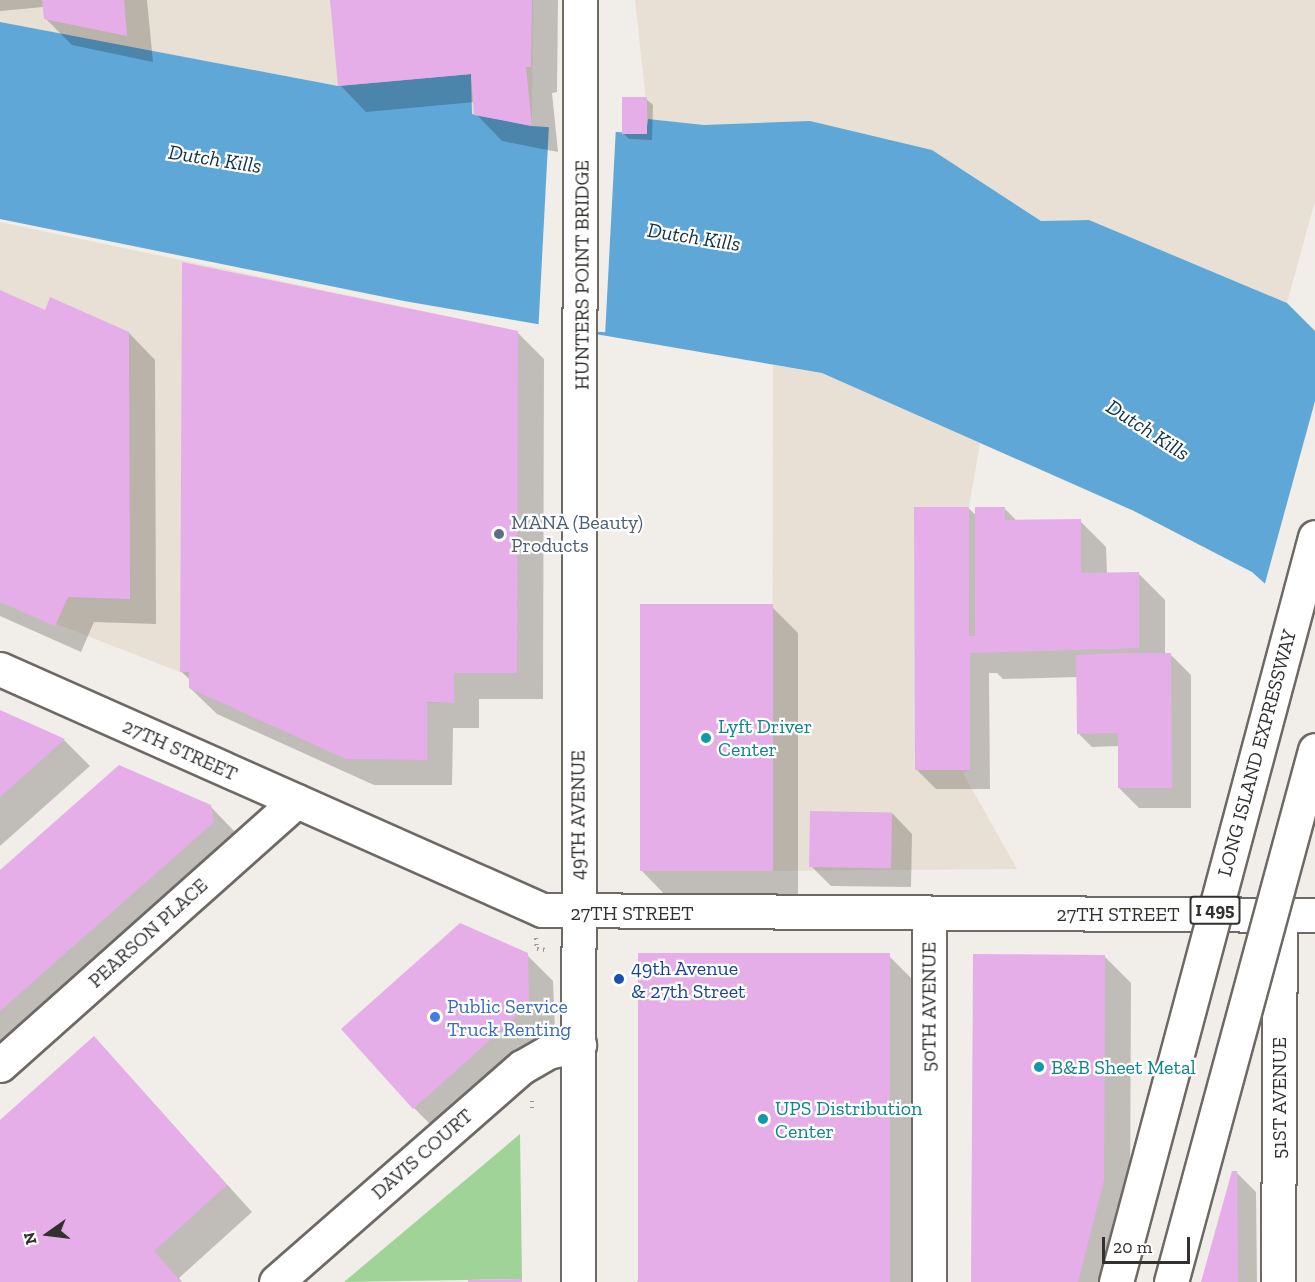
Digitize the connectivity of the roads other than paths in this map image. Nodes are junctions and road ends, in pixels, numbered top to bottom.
1 (580, 0) edge
2 (582, 456) joint
3 (1315, 537) edge
4 (0, 669) edge
5 (1315, 750) edge
6 (296, 801) junction
7 (579, 913) junction
8 (929, 913) junction
9 (1280, 915) junction
10 (1315, 915) edge
11 (579, 1045) junction
12 (0, 1065) edge
13 (276, 1282) edge
14 (578, 1282) edge
15 (929, 1282) edge
16 (1116, 1282) edge
17 (1171, 1282) edge
18 (1278, 1282) edge

1 - 2 main road, HUNTERS POINT BRIDGE
2 - 7 main road, 49TH AVENUE
3 - 16 main road, LONG ISLAND EXPRESSWAY / I 495, bridge
4 - 6 main road, 27TH STREET
5 - 17 main road, I 495, bridge
6 - 7 main road, 27TH STREET
6 - 12 main road, PEARSON PLACE
7 - 8 main road, 27TH STREET
7 - 11 main road, 49TH AVENUE
8 - 9 main road, 27TH STREET
8 - 15 main road, 50TH AVENUE
9 - 10 main road, 27TH STREET
9 - 18 main road, 51ST AVENUE
11 - 13 main road, DAVIS COURT
11 - 14 main road, 49TH AVENUE

